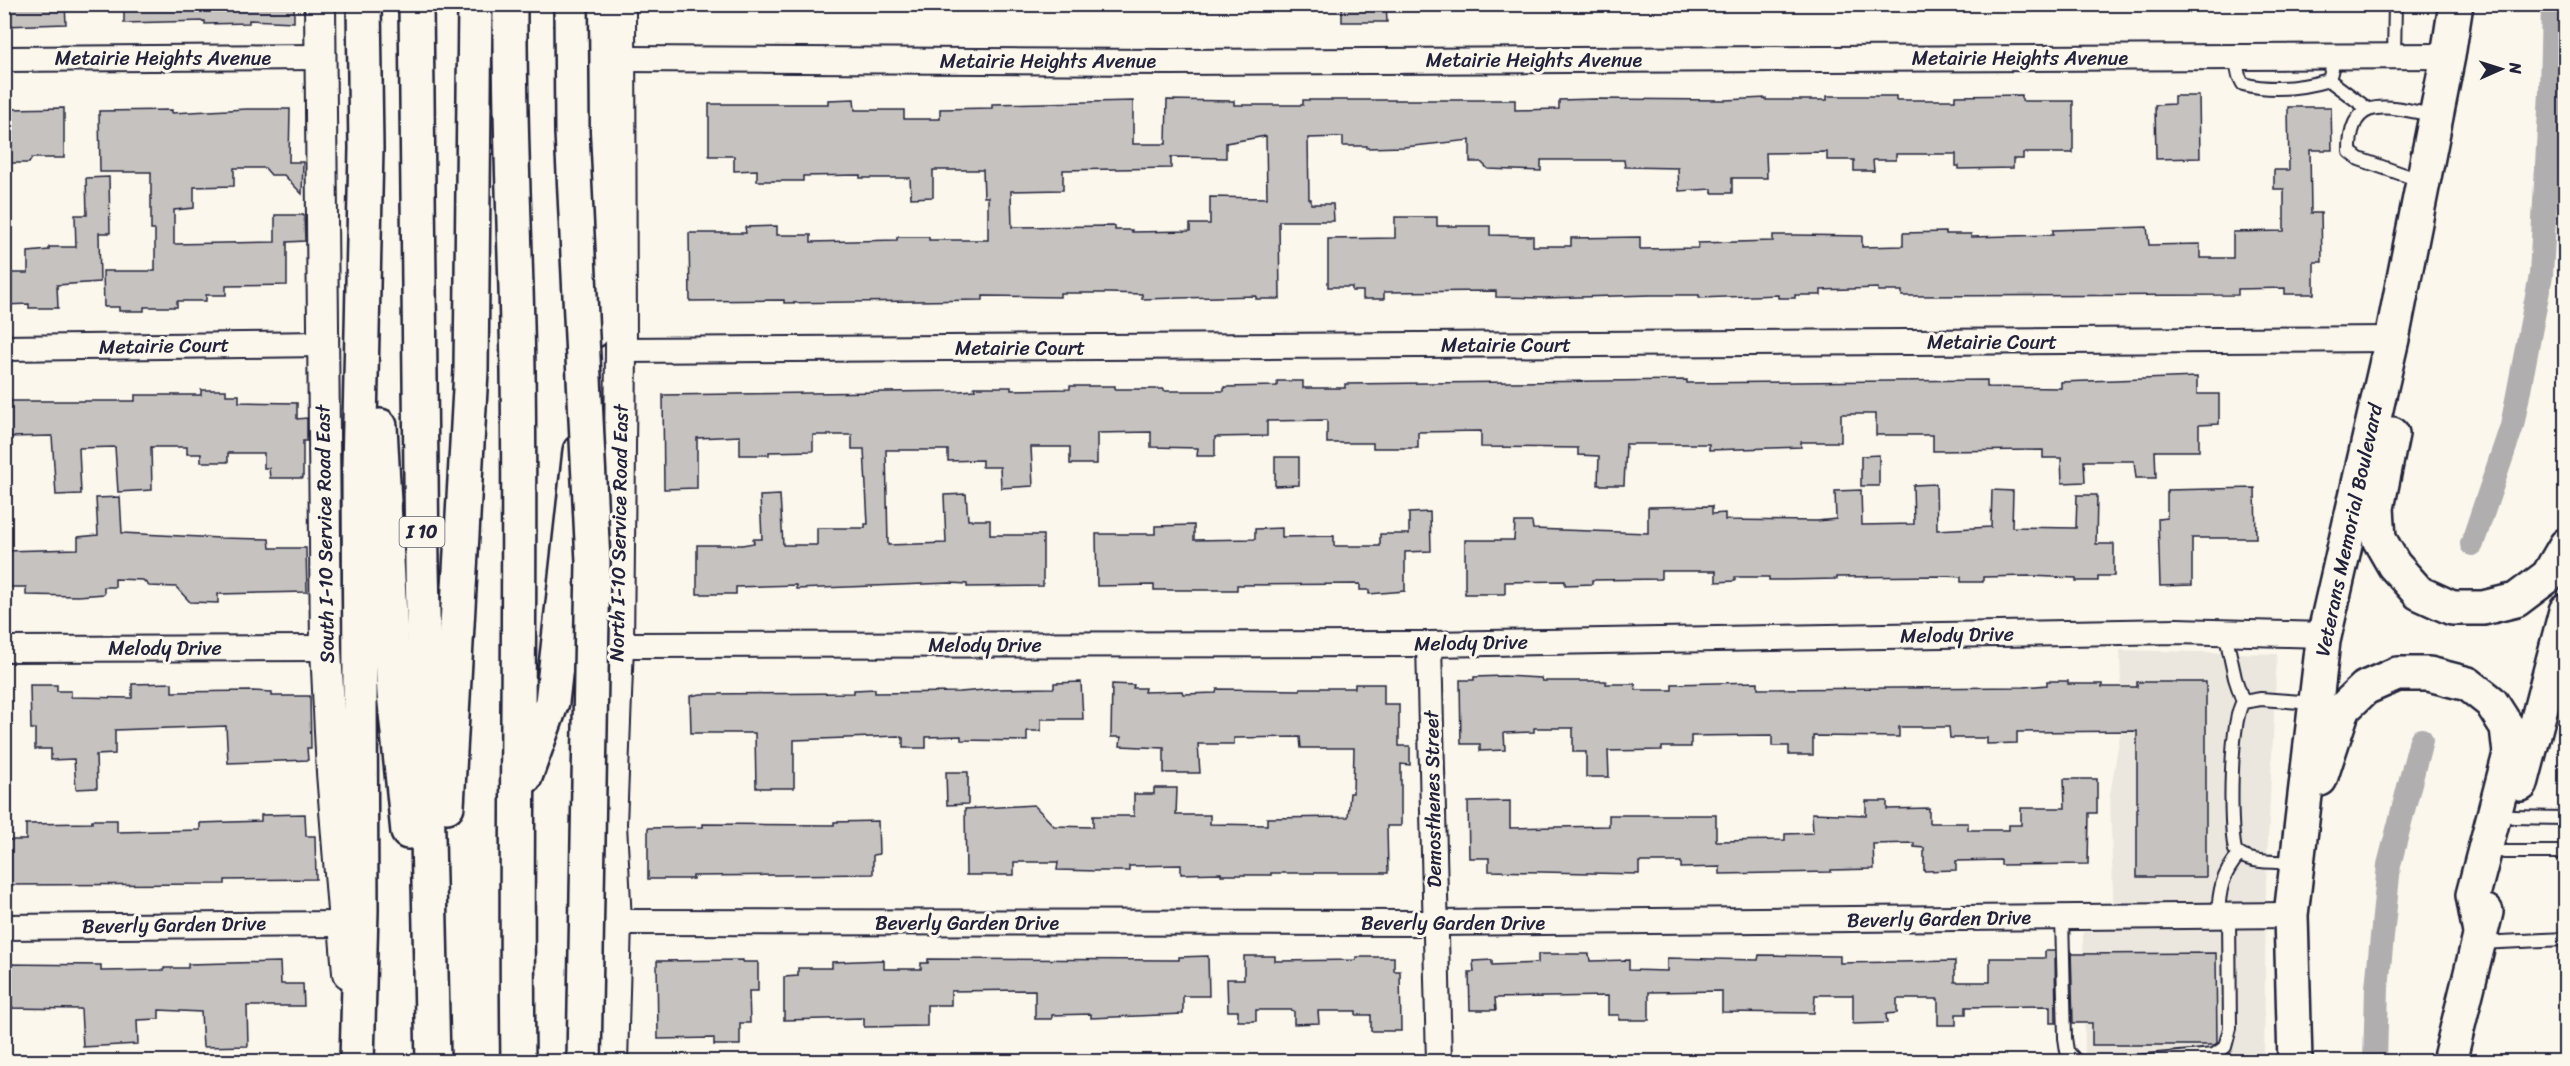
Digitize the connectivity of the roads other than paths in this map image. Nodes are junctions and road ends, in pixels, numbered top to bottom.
1 (320, 4) edge
2 (364, 4) edge
3 (416, 4) edge
4 (475, 4) edge
5 (510, 4) edge
6 (571, 4) edge
7 (601, 4) edge
8 (620, 4) edge
9 (2396, 4) edge
10 (2456, 4) edge
11 (2394, 56) junction
12 (2448, 56) junction
13 (321, 57) junction
14 (2235, 57) junction
15 (2335, 57) junction
16 (4, 59) edge
17 (620, 59) junction
18 (2329, 80) junction
19 (2368, 109) junction
20 (2436, 116) junction
21 (366, 148) junction
22 (2423, 182) junction
23 (2392, 339) junction
24 (323, 344) junction
25 (4, 348) edge
26 (621, 350) junction
27 (2565, 544) edge
28 (2564, 624) edge
29 (2225, 632) junction
30 (2324, 635) junction
31 (1429, 644) junction
32 (618, 645) junction
33 (326, 648) junction
34 (4, 649) edge
35 (2559, 665) edge
36 (2243, 702) junction
37 (2315, 703) junction
38 (516, 801) junction
39 (2513, 817) junction
40 (2565, 818) edge
41 (2298, 852) junction
42 (2504, 852) junction
43 (2565, 852) edge
44 (2238, 855) junction
45 (2291, 915) junction
46 (2224, 916) junction
47 (2062, 917) junction
48 (615, 922) junction
49 (1435, 923) junction
50 (343, 924) junction
51 (4, 927) edge
52 (2479, 938) junction
53 (2565, 939) edge
54 (518, 1055) edge
55 (433, 1061) edge
56 (356, 1062) edge
57 (584, 1062) edge
58 (612, 1062) edge
59 (1439, 1062) edge
60 (2077, 1062) edge
61 (2134, 1062) edge
62 (2295, 1062) edge
63 (2449, 1062) edge

1 - 13 street, South I-10 Service Road East
2 - 21 main road
3 - 55 main road, I 10
4 - 55 main road
5 - 38 main road
6 - 57 main road, bridge
7 - 38 main road
8 - 17 street, North I-10 Service Road East
9 - 11 lane
10 - 12 main road, Veterans Memorial Boulevard
11 - 12 street, Metairie Heights Avenue
11 - 15 street, Metairie Heights Avenue
12 - 20 main road, Veterans Memorial Boulevard
13 - 16 street, Metairie Heights Avenue
13 - 24 street, South I-10 Service Road East
14 - 15 street, Metairie Heights Avenue
14 - 17 street, Metairie Heights Avenue
14 - 18 lane
15 - 18 lane
17 - 26 street, North I-10 Service Road East
18 - 19 lane
19 - 20 lane
19 - 22 lane
20 - 22 main road, Veterans Memorial Boulevard
21 - 55 main road
21 - 56 main road
22 - 23 main road, Veterans Memorial Boulevard
23 - 26 street, Metairie Court
23 - 27 main road
23 - 30 main road, Veterans Memorial Boulevard
24 - 25 street, Metairie Court
24 - 33 street, South I-10 Service Road East
26 - 32 street, North I-10 Service Road East
28 - 35 main road
29 - 30 street, Melody Drive
29 - 31 street, Melody Drive
29 - 36 lane
30 - 37 main road, Veterans Memorial Boulevard
31 - 32 street, Melody Drive
31 - 49 street, Demosthenes Street
32 - 48 street, North I-10 Service Road East
33 - 34 street, Melody Drive
33 - 50 street, South I-10 Service Road East
35 - 39 main road
36 - 37 lane
36 - 44 lane
37 - 41 main road, Veterans Memorial Boulevard
38 - 54 main road
39 - 40 lane
39 - 42 main road
41 - 44 lane
41 - 45 main road, Veterans Memorial Boulevard
41 - 52 main road
42 - 43 lane
42 - 52 main road
44 - 46 lane
45 - 46 street, Beverly Garden Drive
45 - 62 main road, Veterans Memorial Boulevard
46 - 47 street, Beverly Garden Drive
46 - 61 lane
47 - 49 street, Beverly Garden Drive
47 - 60 lane
48 - 49 street, Beverly Garden Drive
48 - 58 street, North I-10 Service Road East
49 - 59 street, Demosthenes Street
50 - 51 street, Beverly Garden Drive
50 - 56 street, South I-10 Service Road East
52 - 53 lane
52 - 63 main road

